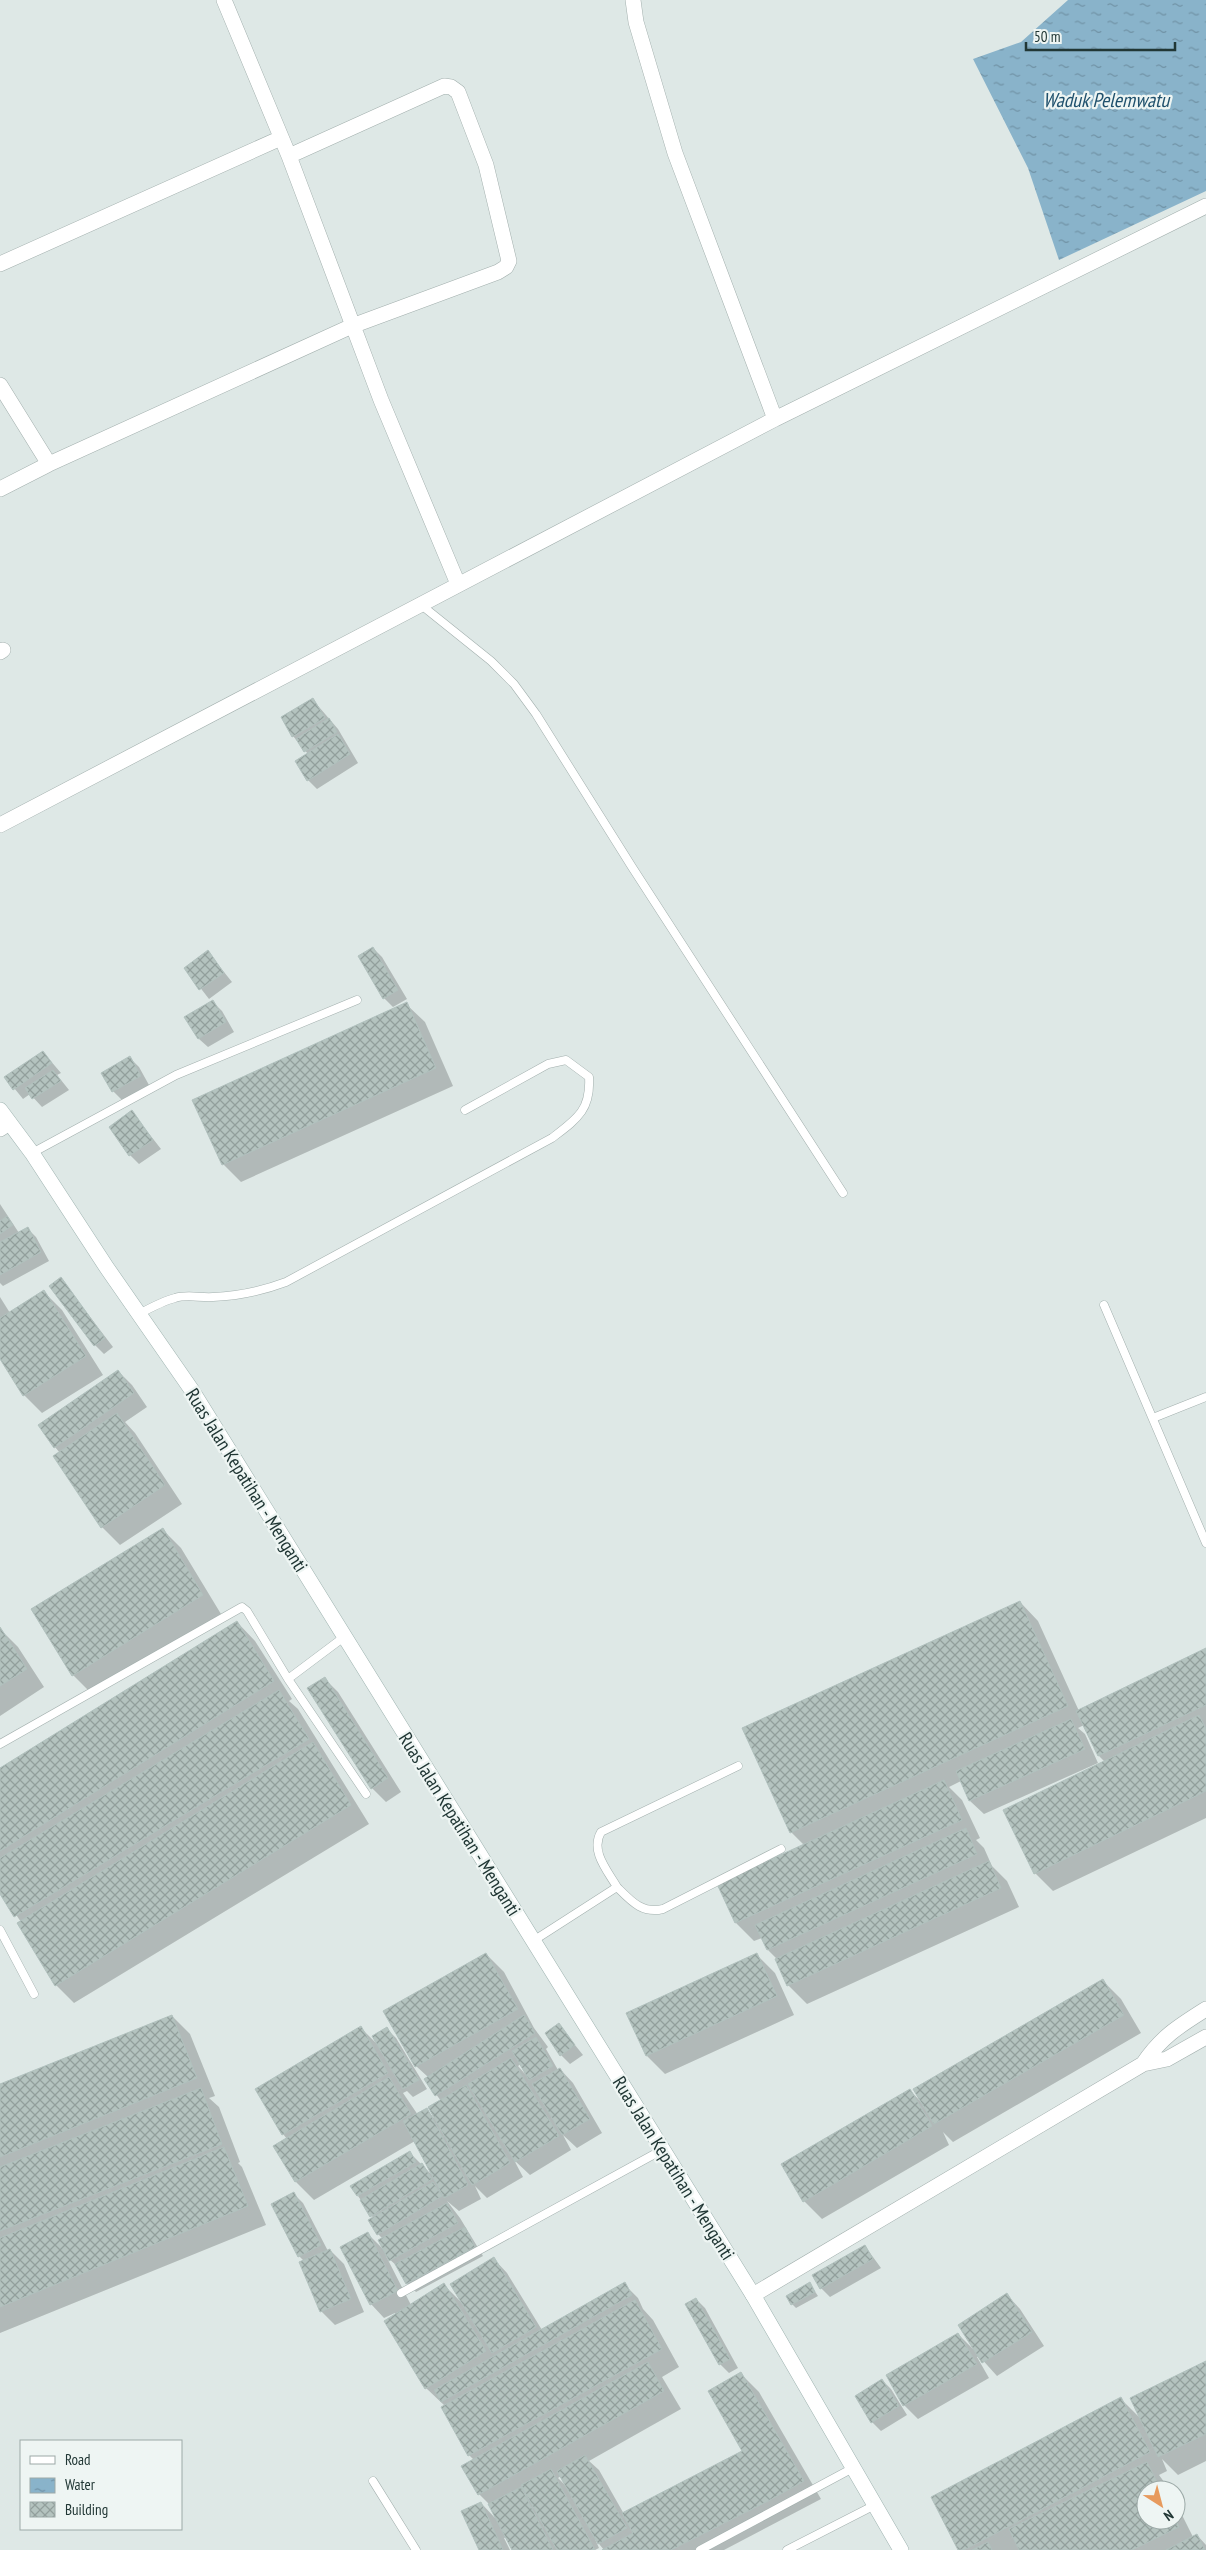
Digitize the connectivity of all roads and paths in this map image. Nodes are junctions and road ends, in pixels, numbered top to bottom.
1 (224, 0) edge
2 (633, 0) edge
3 (281, 138) junction
4 (289, 156) junction
5 (1206, 206) edge
6 (0, 264) edge
7 (352, 326) junction
8 (0, 384) edge
9 (774, 419) junction
10 (49, 464) junction
11 (0, 489) edge
12 (458, 584) junction
13 (420, 604) junction
14 (0, 824) edge
15 (357, 1000) dead end
16 (464, 1110) dead end
17 (3, 1121) edge
18 (32, 1153) junction
19 (843, 1193) dead end
20 (1104, 1305) dead end
21 (139, 1314) junction
22 (1206, 1397) edge
23 (1153, 1418) junction
24 (1206, 1543) edge
25 (344, 1637) junction
26 (288, 1679) junction
27 (0, 1744) edge
28 (738, 1766) dead end
29 (366, 1794) dead end
30 (781, 1849) dead end
31 (617, 1887) junction
32 (0, 1930) edge
33 (533, 1942) junction
34 (34, 1994) dead end
35 (1206, 2008) edge
36 (1206, 2037) edge
37 (1143, 2064) junction
38 (662, 2150) junction
39 (401, 2293) dead end
40 (753, 2295) junction
41 (853, 2468) junction
42 (373, 2481) dead end
43 (873, 2506) junction
44 (416, 2550) edge
45 (700, 2550) edge
46 (787, 2550) edge
47 (901, 2550) edge

1 - 3 street
2 - 9 street
3 - 4 street
3 - 6 street
4 - 7 street
4 - 7 street
5 - 9 street
7 - 10 street
7 - 12 street
8 - 10 street
9 - 12 street
10 - 11 street
12 - 13 street
13 - 14 street
13 - 19 lane
15 - 18 lane
16 - 21 lane
17 - 18 street, Ruas Jalan Kepatihan - Menganti
18 - 21 street, Ruas Jalan Kepatihan - Menganti
20 - 23 lane
21 - 25 street, Ruas Jalan Kepatihan - Menganti
22 - 23 lane
23 - 24 lane
25 - 26 lane
25 - 33 street, Ruas Jalan Kepatihan - Menganti
26 - 27 lane
26 - 29 lane
28 - 31 lane
30 - 31 lane
31 - 33 lane
32 - 34 lane
33 - 38 street, Ruas Jalan Kepatihan - Menganti
35 - 37 street
36 - 37 street
37 - 40 street
38 - 39 lane
38 - 40 street, Ruas Jalan Kepatihan - Menganti
40 - 41 street, Ruas Jalan Kepatihan - Menganti
41 - 43 street, Ruas Jalan Kepatihan - Menganti
41 - 45 lane
42 - 44 lane
43 - 46 lane
43 - 47 street, Ruas Jalan Kepatihan - Menganti

